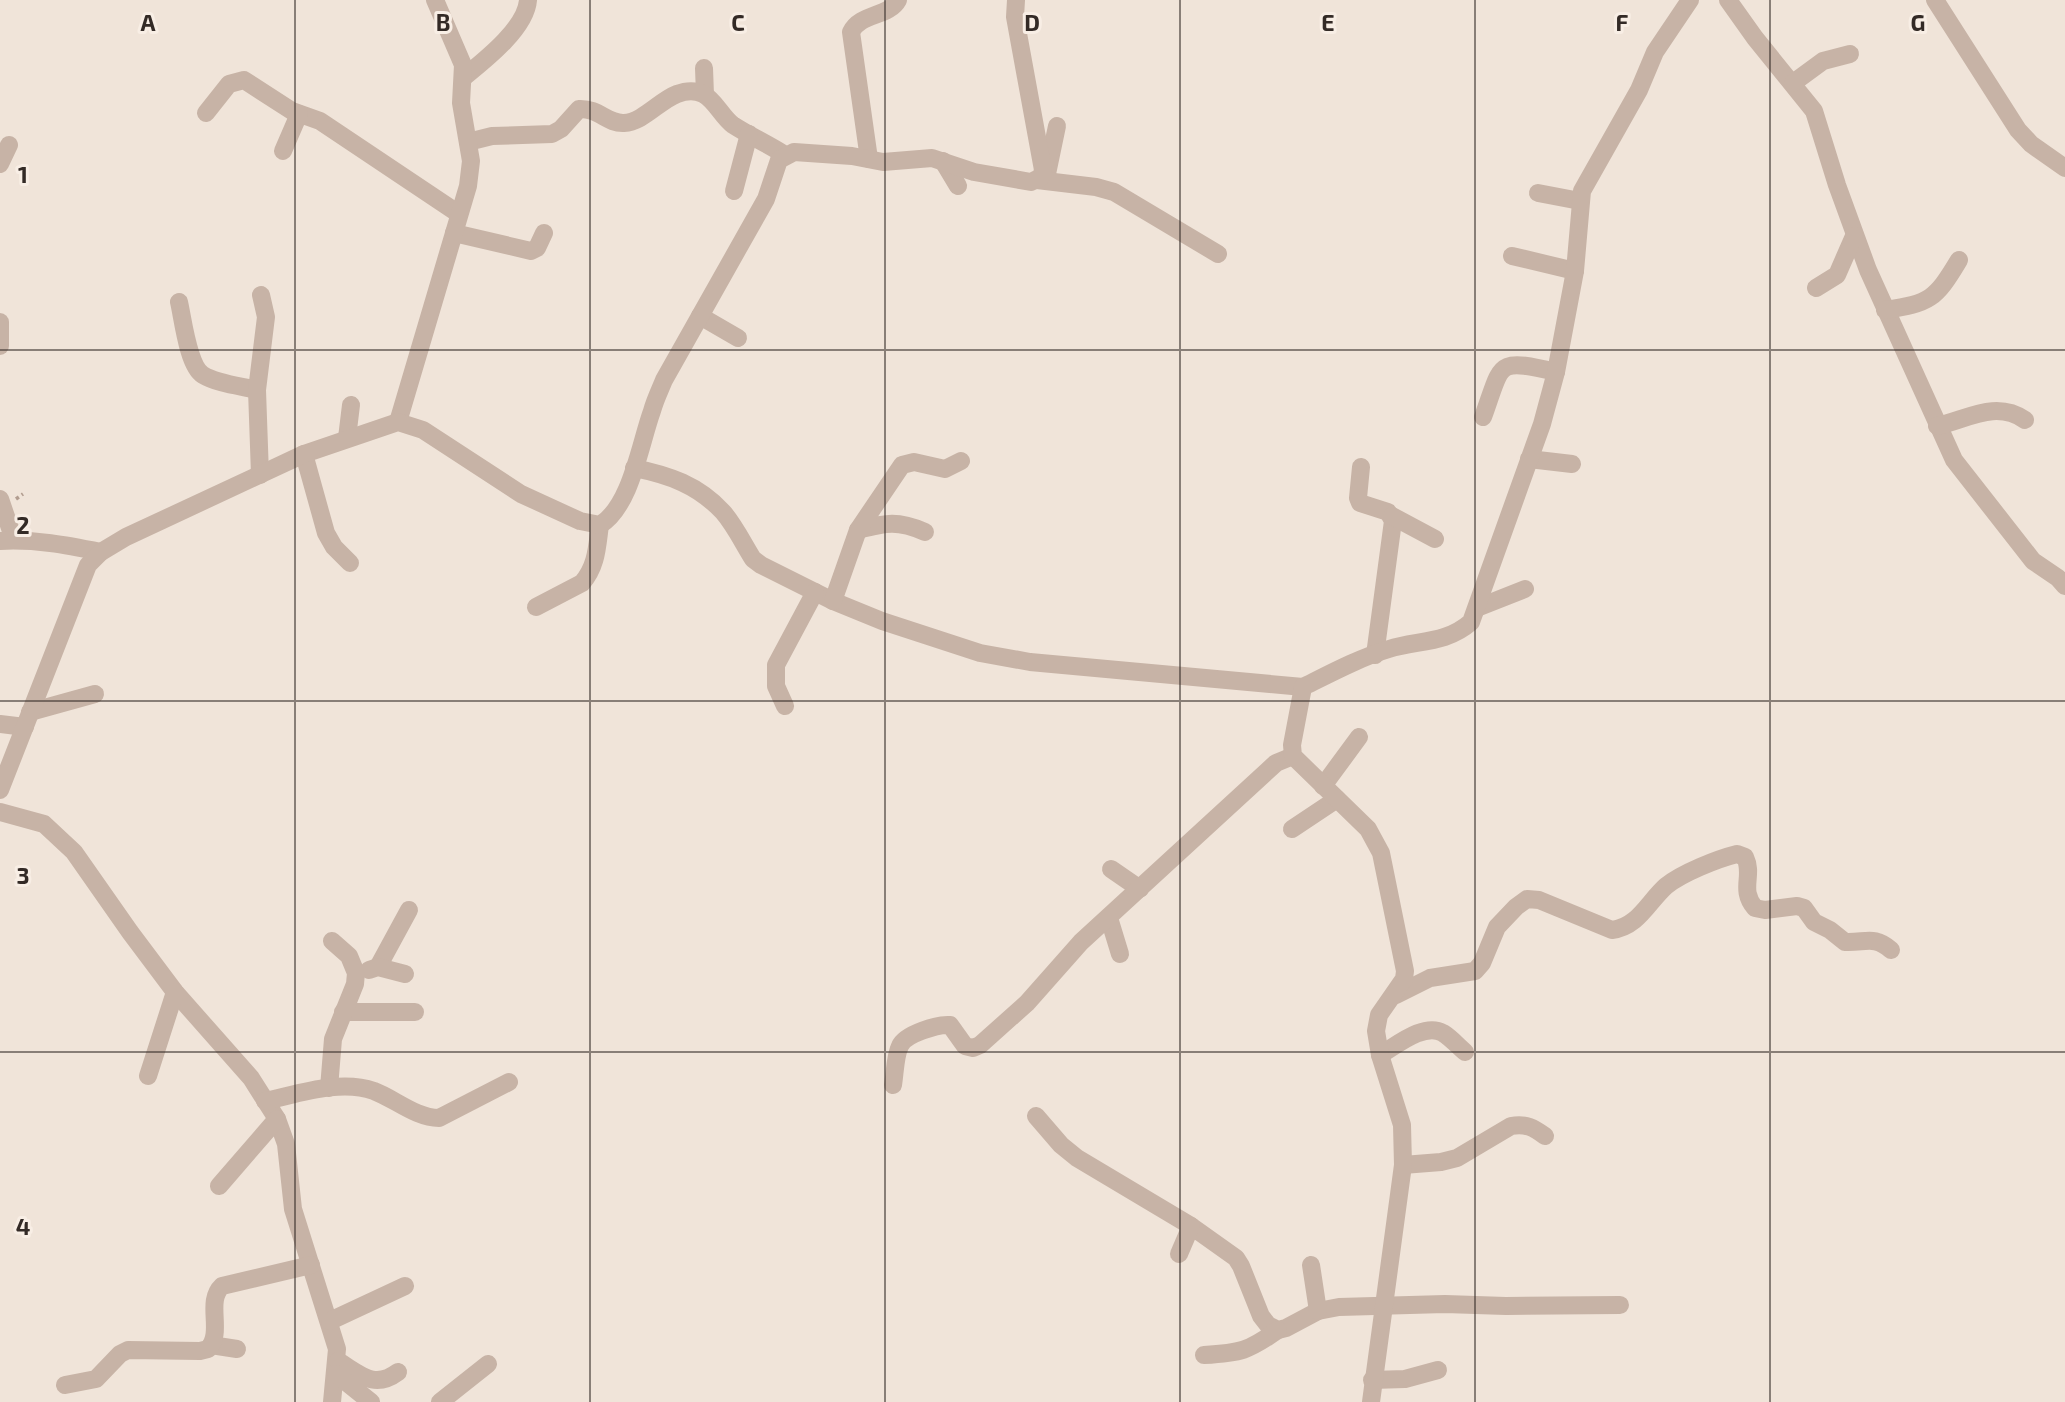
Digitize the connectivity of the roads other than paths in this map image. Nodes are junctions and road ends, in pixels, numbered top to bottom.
1 (435, 0) edge
2 (528, 0) edge
3 (898, 0) edge
4 (1016, 0) edge
5 (1690, 0) edge
6 (1728, 0) edge
7 (1935, 0) edge
8 (1850, 54) dead end
9 (704, 68) dead end
10 (464, 77) junction
11 (1793, 83) junction
12 (705, 95) junction
13 (206, 113) dead end
14 (299, 114) junction
15 (1057, 126) dead end
16 (749, 134) junction
17 (468, 142) junction
18 (9, 145) dead end
19 (283, 151) dead end
20 (785, 155) junction
21 (869, 159) junction
22 (943, 160) junction
23 (0, 164) edge
24 (2065, 168) edge
25 (1042, 181) junction
26 (958, 186) dead end
27 (734, 191) dead end
28 (1538, 193) dead end
29 (1580, 201) junction
30 (460, 214) junction
31 (454, 233) junction
32 (544, 233) dead end
33 (1854, 236) junction
34 (1218, 254) dead end
35 (1513, 256) dead end
36 (1959, 260) dead end
37 (1575, 271) junction
38 (1816, 288) dead end
39 (261, 295) dead end
40 (179, 302) dead end
41 (1885, 310) junction
42 (700, 316) junction
43 (0, 321) edge
44 (738, 338) dead end
45 (0, 346) edge
46 (1556, 372) junction
47 (257, 390) junction
48 (351, 405) dead end
49 (1483, 417) dead end
50 (2025, 420) dead end
51 (398, 422) junction
52 (1937, 426) junction
53 (347, 438) junction
54 (303, 454) junction
55 (1529, 459) junction
56 (961, 461) dead end
57 (1572, 464) dead end
58 (1362, 467) dead end
59 (634, 468) junction
60 (260, 475) junction
61 (0, 499) edge
62 (1392, 516) junction
63 (600, 525) junction
64 (858, 530) junction
65 (925, 532) dead end
66 (1435, 538) dead end
67 (7, 540) edge
68 (101, 552) junction
69 (350, 563) dead end
70 (2065, 586) edge
71 (1525, 589) dead end
72 (816, 592) junction
73 (834, 601) junction
74 (536, 607) dead end
75 (1477, 608) junction
76 (1375, 655) junction
77 (1303, 687) junction
78 (95, 694) dead end
79 (785, 706) dead end
80 (27, 719) junction
81 (0, 724) edge
82 (1359, 737) dead end
83 (1293, 756) junction
84 (1323, 786) junction
85 (0, 790) edge
86 (1337, 799) junction
87 (0, 812) edge
88 (1292, 829) dead end
89 (1111, 869) dead end
90 (1140, 890) junction
91 (409, 910) dead end
92 (1109, 918) junction
93 (331, 941) dead end
94 (1891, 950) dead end
95 (1120, 954) dead end
96 (379, 967) junction
97 (356, 974) junction
98 (405, 974) dead end
99 (175, 992) junction
100 (1387, 1000) junction
101 (343, 1012) junction
102 (415, 1012) dead end
103 (1465, 1052) dead end
104 (1380, 1055) junction
105 (148, 1076) dead end
106 (509, 1082) dead end
107 (893, 1085) dead end
108 (329, 1088) junction
109 (265, 1101) junction
110 (1037, 1116) dead end
111 (277, 1119) junction
112 (1545, 1136) dead end
113 (1403, 1165) junction
114 (219, 1186) dead end
115 (1191, 1226) junction
116 (1179, 1254) dead end
117 (311, 1265) junction
118 (1311, 1265) dead end
119 (405, 1286) dead end
120 (1384, 1305) junction
121 (1619, 1305) dead end
122 (1318, 1311) junction
123 (330, 1321) junction
124 (1278, 1330) junction
125 (211, 1345) junction
126 (237, 1349) dead end
127 (1204, 1355) dead end
128 (488, 1364) dead end
129 (337, 1367) junction
130 (1438, 1370) dead end
131 (398, 1372) dead end
132 (1372, 1380) junction
133 (65, 1385) dead end
134 (332, 1402) edge
135 (371, 1402) edge
136 (440, 1402) edge
137 (1371, 1402) edge

1 - 10 street
2 - 10 street
3 - 21 street
4 - 25 street
5 - 29 street
6 - 11 street
7 - 24 street
8 - 11 street
9 - 12 street
10 - 17 street
11 - 33 street
12 - 16 street
12 - 17 street
13 - 14 street
14 - 19 street
14 - 30 street
15 - 25 street
16 - 20 street
16 - 27 street
17 - 30 street
18 - 23 street
20 - 21 street
20 - 42 street
21 - 22 street
22 - 25 street
22 - 26 street
25 - 34 street
28 - 29 street
29 - 37 street
30 - 31 street
31 - 32 street
31 - 51 street
33 - 38 street
33 - 41 street
35 - 37 street
36 - 41 street
37 - 46 street
39 - 47 street
40 - 47 street
41 - 52 street
42 - 44 street
42 - 59 street
43 - 45 street
46 - 49 street
46 - 55 street
47 - 60 street
48 - 53 street
50 - 52 street
51 - 53 street
51 - 63 street
52 - 70 street
53 - 54 street
54 - 60 street
54 - 69 street
55 - 57 street
55 - 75 street
56 - 64 street
58 - 62 street
59 - 63 street
59 - 72 street
60 - 68 street
61 - 67 street
62 - 66 street
62 - 76 street
63 - 74 street
64 - 65 street
64 - 73 street
67 - 68 street
68 - 80 street
71 - 75 street
72 - 73 street
72 - 79 street
73 - 77 street
75 - 76 street
76 - 77 street
77 - 83 street
78 - 80 street
80 - 81 street
80 - 85 street
82 - 84 street
83 - 84 street
83 - 90 street
84 - 86 street
86 - 88 street
86 - 100 street
87 - 99 street
89 - 90 street
90 - 92 street
91 - 96 street
92 - 95 street
92 - 107 street
93 - 97 street
94 - 100 street
96 - 97 street
96 - 98 street
97 - 101 street
99 - 105 street
99 - 109 street
100 - 104 street
101 - 102 street
101 - 108 street
103 - 104 street
104 - 113 street
106 - 108 street
108 - 109 street
109 - 111 street
110 - 115 street
111 - 114 street
111 - 117 street
112 - 113 street
113 - 120 street
115 - 116 street
115 - 124 street
117 - 123 street
117 - 125 street
118 - 122 street
119 - 123 street
120 - 121 street
120 - 122 street
120 - 132 street
122 - 124 street
123 - 129 street
124 - 127 street
125 - 126 street
125 - 133 street
128 - 136 street
129 - 131 street
129 - 134 street
129 - 135 street
130 - 132 street
132 - 137 street

